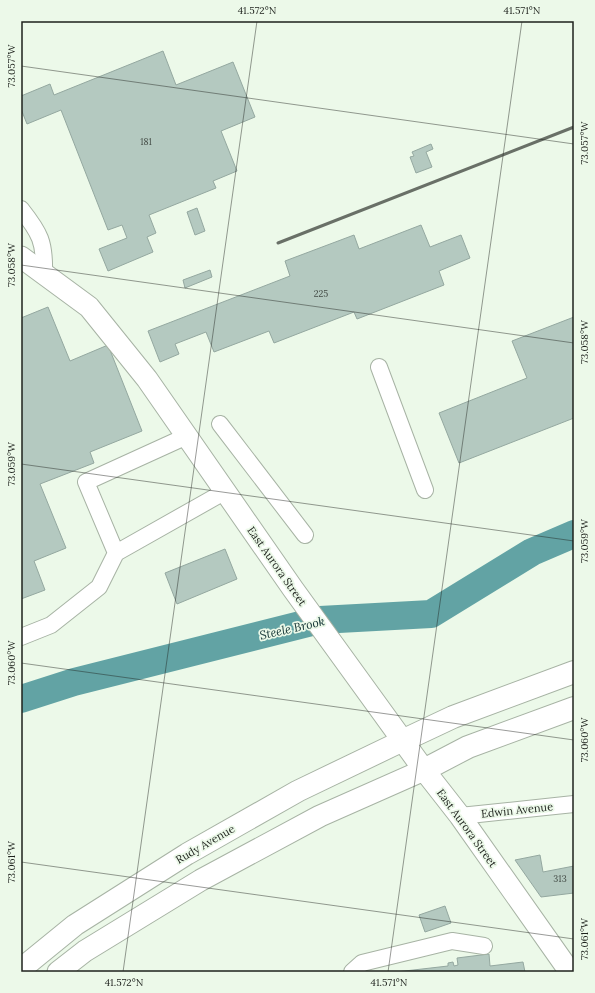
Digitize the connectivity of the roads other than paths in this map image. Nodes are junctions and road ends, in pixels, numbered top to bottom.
1 (21, 209) edge
2 (21, 257) edge
3 (44, 274) junction
4 (379, 367) dead end
5 (220, 424) dead end
6 (187, 436) junction
7 (425, 490) dead end
8 (224, 492) junction
9 (305, 534) dead end
10 (116, 553) junction
11 (21, 637) edge
12 (574, 672) edge
13 (574, 708) edge
14 (402, 741) junction
15 (424, 770) junction
16 (574, 804) edge
17 (460, 816) junction
18 (484, 946) dead end
19 (21, 969) edge
20 (58, 972) edge
21 (352, 972) edge
22 (570, 972) edge

1 - 3 street
2 - 3 main road, East Aurora Street
3 - 6 main road, East Aurora Street
4 - 7 street
5 - 9 street
6 - 8 main road, East Aurora Street
6 - 10 street
8 - 10 street
8 - 14 main road, East Aurora Street
10 - 11 street
12 - 14 highway
13 - 15 highway
14 - 15 main road, East Aurora Street
14 - 19 main road, Rudy Avenue
15 - 17 main road, East Aurora Street
15 - 20 main road
16 - 17 street, Edwin Avenue
17 - 22 main road, East Aurora Street
18 - 21 street

